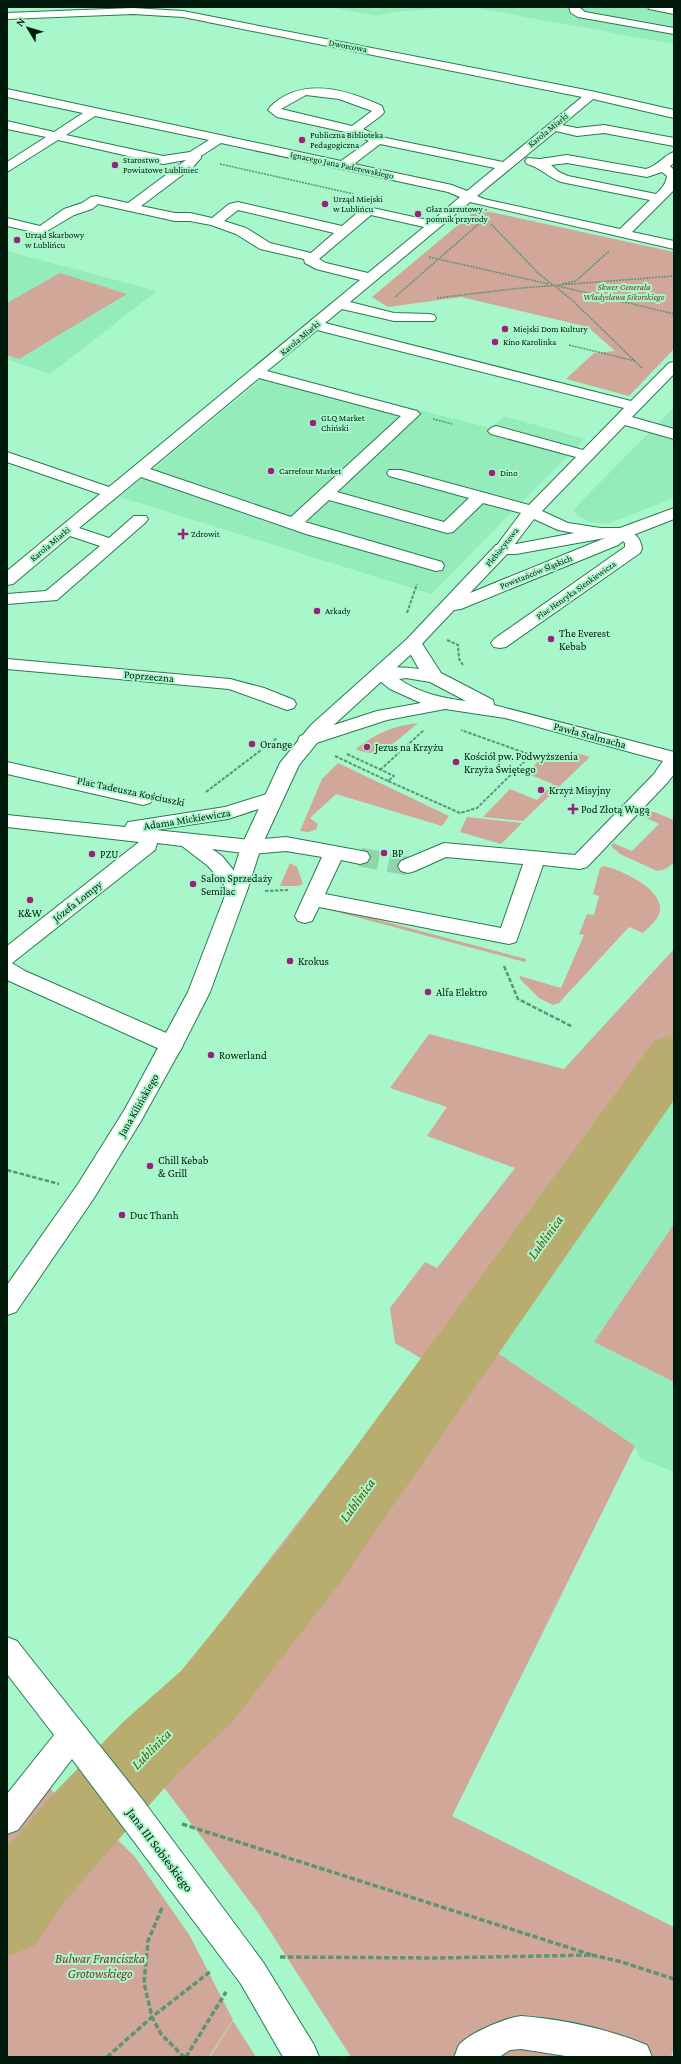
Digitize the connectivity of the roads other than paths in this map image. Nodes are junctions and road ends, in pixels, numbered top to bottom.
1 (196, 7) edge
2 (574, 7) edge
3 (653, 7) edge
4 (674, 11) edge
5 (14, 13) edge
6 (183, 14) junction
7 (674, 31) edge
8 (7, 94) edge
9 (591, 95) junction
10 (94, 111) junction
11 (674, 114) edge
12 (7, 125) edge
13 (552, 126) junction
14 (354, 130) junction
15 (577, 132) junction
16 (56, 136) junction
17 (219, 139) junction
18 (378, 140) junction
19 (586, 141) dead end
20 (674, 142) edge
21 (13, 148) dead end
22 (33, 151) junction
23 (194, 155) junction
24 (674, 156) edge
25 (515, 157) junction
26 (540, 162) junction
27 (343, 166) junction
28 (504, 166) junction
29 (663, 167) junction
30 (7, 168) edge
31 (468, 196) junction
32 (659, 198) junction
33 (129, 208) junction
34 (7, 222) edge
35 (214, 222) junction
36 (433, 225) junction
37 (344, 231) junction
38 (623, 234) junction
39 (674, 245) edge
40 (312, 257) junction
41 (371, 278) junction
42 (341, 304) junction
43 (429, 318) dead end
44 (316, 325) junction
45 (674, 366) edge
46 (257, 373) junction
47 (633, 406) junction
48 (621, 419) junction
49 (496, 431) dead end
50 (674, 434) edge
51 (585, 455) junction
52 (7, 457) edge
53 (139, 471) junction
54 (395, 473) dead end
55 (112, 493) junction
56 (327, 494) junction
57 (480, 497) junction
58 (530, 512) junction
59 (674, 513) edge
60 (140, 519) dead end
61 (294, 524) junction
62 (67, 530) junction
63 (622, 533) junction
64 (601, 534) junction
65 (112, 544) junction
66 (502, 549) junction
67 (430, 564) road end
68 (7, 580) edge
69 (7, 599) edge
70 (449, 607) junction
71 (413, 643) junction
72 (500, 643) dead end
73 (7, 664) edge
74 (380, 674) junction
75 (434, 676) junction
76 (287, 704) dead end
77 (446, 704) junction
78 (505, 713) junction
79 (308, 740) junction
80 (674, 759) edge
81 (7, 768) edge
82 (273, 798) junction
83 (143, 799) dead end
84 (7, 821) edge
85 (100, 830) junction
86 (189, 842) junction
87 (148, 845) dead end
88 (251, 847) junction
89 (334, 853) junction
90 (360, 857) tunnel mouth
91 (536, 859) junction
92 (408, 866) tunnel mouth
93 (248, 889) junction
94 (7, 957) edge
95 (7, 969) edge
96 (172, 1045) junction
97 (7, 1304) edge
98 (7, 1651) edge
99 (72, 1735) junction
100 (7, 1819) edge
101 (302, 2057) edge
102 (470, 2057) edge
103 (635, 2057) edge

1 - 6 street
2 - 7 street
3 - 4 street
5 - 6 street, Dworcowa
6 - 9 street, Dworcowa
8 - 10 street, Ignacego Jana Paderewskiego
9 - 11 street, Dworcowa
9 - 13 street, Karola Miarki
10 - 16 street
10 - 17 street, Ignacego Jana Paderewskiego
12 - 16 street
13 - 15 street
13 - 25 street, Karola Miarki
14 - 14 street
14 - 18 street
15 - 19 street
15 - 20 street
16 - 22 street
16 - 23 street
17 - 23 street
17 - 27 street, Ignacego Jana Paderewskiego
18 - 27 street
18 - 28 street
21 - 22 street
22 - 30 street
23 - 33 street
24 - 29 street
25 - 26 street
25 - 28 street, Karola Miarki
26 - 29 street
26 - 32 street
27 - 31 street, Ignacego Jana Paderewskiego
28 - 31 street, Karola Miarki
29 - 32 street
31 - 36 street, Karola Miarki
31 - 38 street, Ignacego Jana Paderewskiego
32 - 38 street
33 - 34 street
33 - 35 street
35 - 37 street
35 - 40 street
36 - 37 street
36 - 41 street, Karola Miarki
37 - 40 street
38 - 39 street, Ignacego Jana Paderewskiego
40 - 41 street
41 - 42 street, Karola Miarki
42 - 43 street
42 - 44 street, Karola Miarki
44 - 46 street, Karola Miarki
44 - 47 street
45 - 47 street, Plebiscytowa
46 - 53 street, Karola Miarki
46 - 56 street
47 - 48 street, Plebiscytowa
48 - 50 street
48 - 51 street, Plebiscytowa
49 - 51 street
51 - 58 street, Plebiscytowa
52 - 55 street
53 - 55 street, Karola Miarki
53 - 61 street
54 - 57 street
55 - 62 street, Karola Miarki
56 - 57 street
56 - 61 street
57 - 58 street
58 - 64 street
58 - 66 street, Plebiscytowa
59 - 63 street, Powstańców Śląskich
60 - 65 street
61 - 67 street
62 - 65 street
62 - 68 street, Karola Miarki
63 - 64 street, Powstańców Śląskich
63 - 70 street, Powstańców Śląskich
63 - 72 street, Plac Henryka Sienkiewicza
64 - 66 street, Powstańców Śląskich
65 - 69 street
66 - 70 street, Plebiscytowa
70 - 71 street, Plebiscytowa
71 - 74 street, Plebiscytowa
71 - 75 street
73 - 76 street, Poprzeczna
74 - 75 street, Pawła Stalmacha
74 - 77 street, Pawła Stalmacha
74 - 79 street, Plebiscytowa
75 - 78 street, Pawła Stalmacha
77 - 78 street, Pawła Stalmacha
77 - 79 street
78 - 80 street, Pawła Stalmacha
79 - 82 street
80 - 91 street
81 - 83 street, Plac Tadeusza Kościuszki
82 - 85 street, Adama Mickiewicza
82 - 88 street
84 - 85 street, Adama Mickiewicza
85 - 86 street, Adama Mickiewicza
86 - 88 street, Adama Mickiewicza
86 - 93 street
87 - 94 street, Józefa Lompy
88 - 89 street, Adama Mickiewicza
88 - 93 street
89 - 90 street, Adama Mickiewicza
89 - 91 street
91 - 92 street
93 - 96 street, Jana Kilińskiego
95 - 96 street
96 - 97 street, Jana Kilińskiego
98 - 99 street, Jana III Sobieskiego
99 - 100 street
99 - 101 street, Jana III Sobieskiego
102 - 103 street

